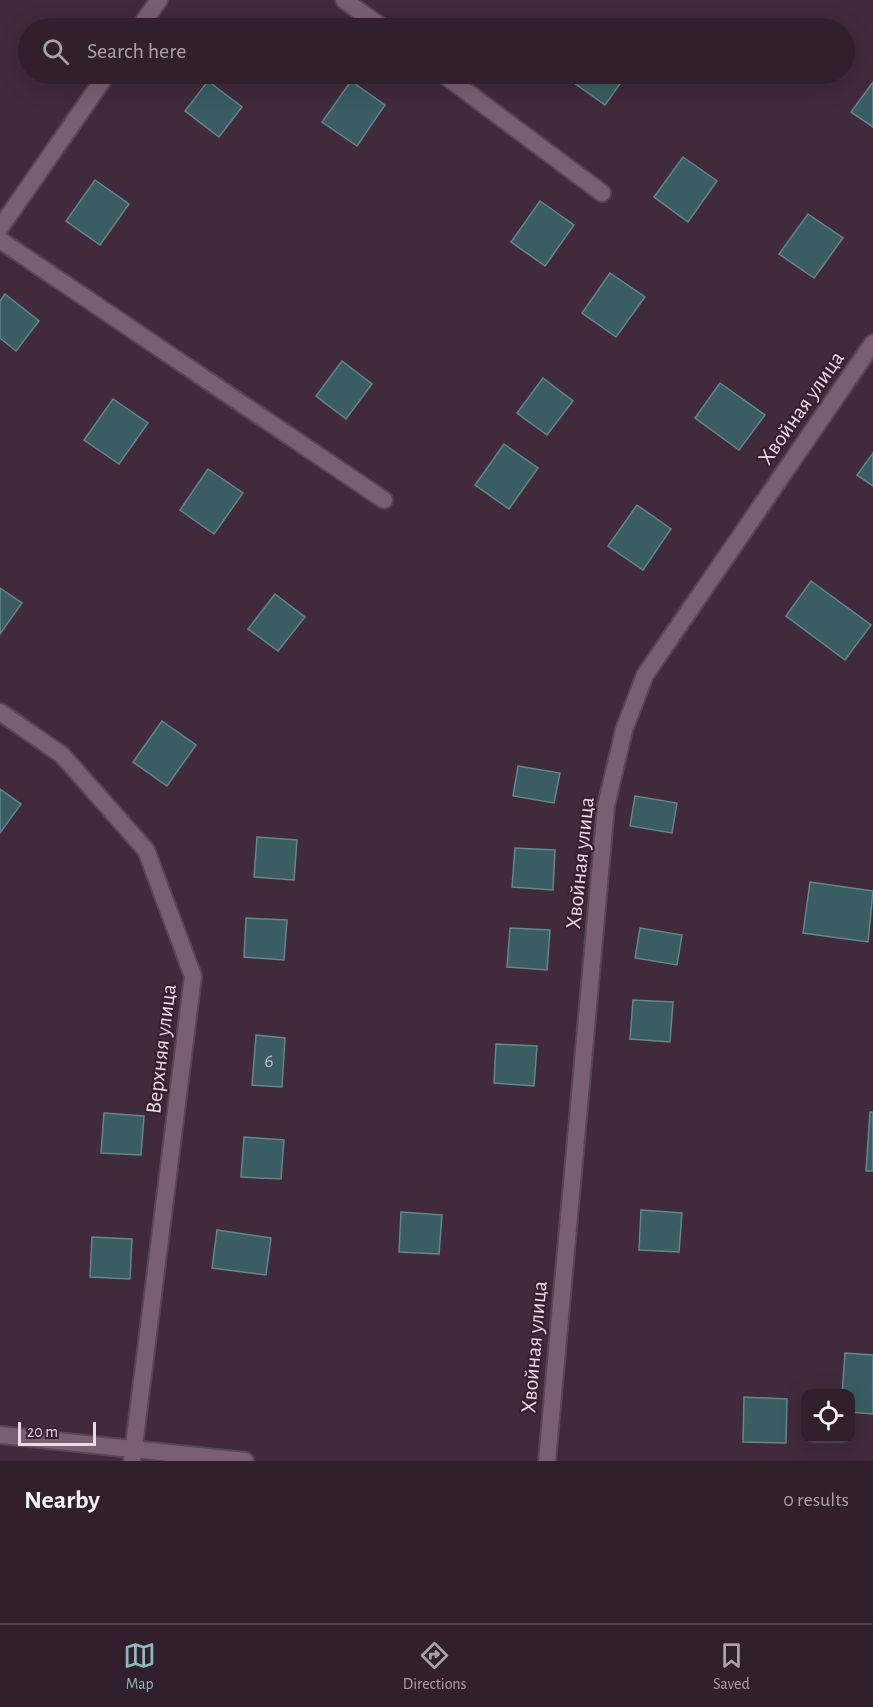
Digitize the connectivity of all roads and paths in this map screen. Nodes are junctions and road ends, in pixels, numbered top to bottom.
1 (159, 0) edge
2 (344, 0) edge
3 (146, 18) edge
4 (368, 18) edge
5 (101, 84) edge
6 (456, 84) edge
7 (602, 193) dead end
8 (0, 228) edge
9 (0, 240) edge
10 (873, 343) edge
11 (384, 500) dead end
12 (0, 712) edge
13 (0, 1435) edge
14 (132, 1455) edge
15 (245, 1461) edge
16 (547, 1461) edge

1 - 3 street
2 - 4 street
5 - 8 street
6 - 7 street
9 - 11 street
10 - 16 street, Хвойная улица
12 - 14 street, Верхняя улица
13 - 14 street
14 - 15 street

